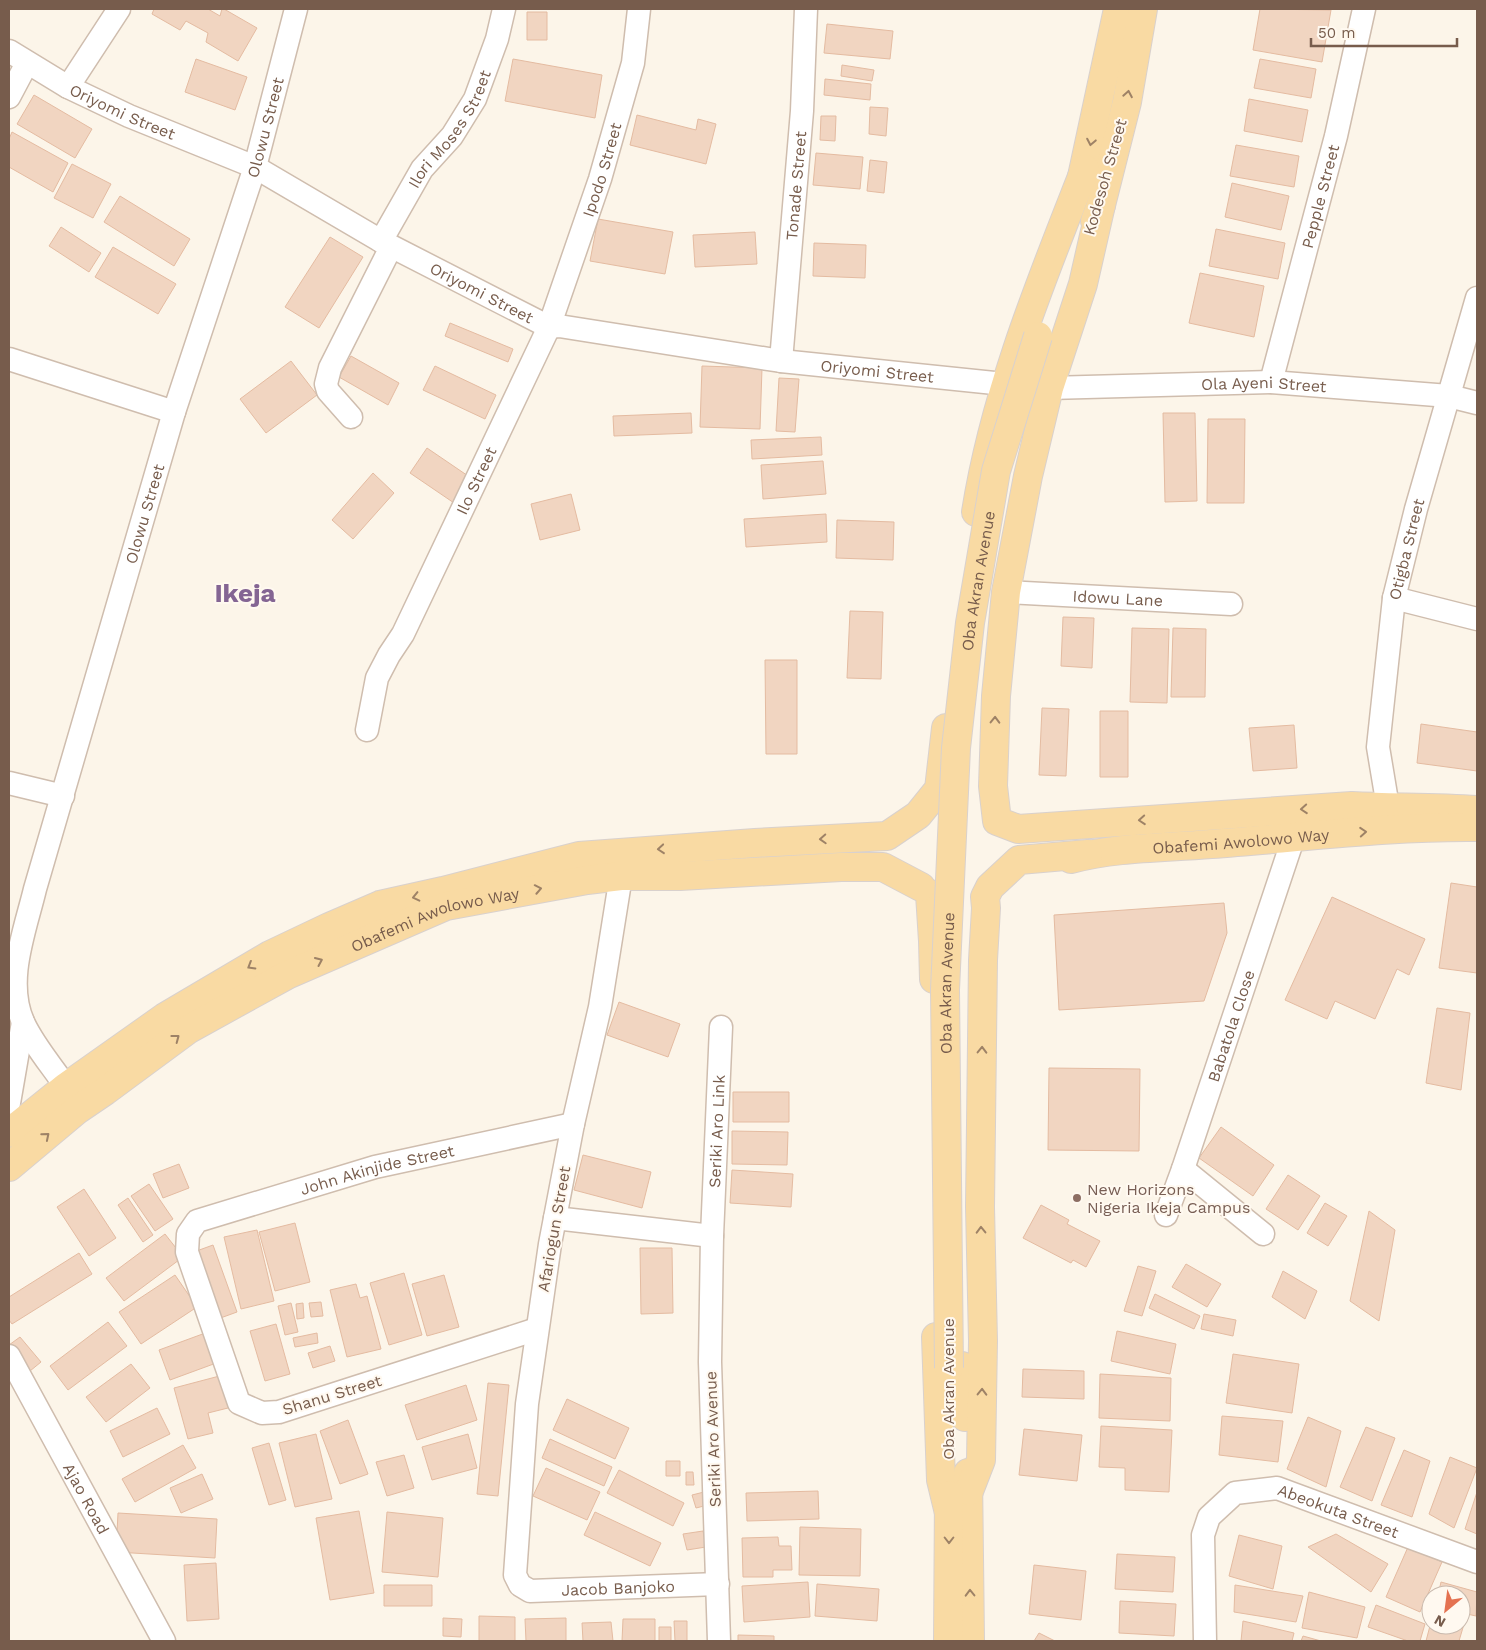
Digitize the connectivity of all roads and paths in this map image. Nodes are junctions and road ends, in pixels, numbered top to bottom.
1 (119, 9) edge
2 (296, 9) edge
3 (504, 9) edge
4 (639, 9) edge
5 (806, 9) edge
6 (1118, 9) edge
7 (1143, 9) edge
8 (1364, 9) edge
9 (9, 50) edge
10 (28, 63) junction
11 (68, 87) junction
12 (9, 97) edge
13 (255, 167) junction
14 (1085, 169) junction
15 (1101, 204) junction
16 (386, 244) junction
17 (1477, 298) edge
18 (549, 327) junction
19 (1044, 338) junction
20 (9, 358) edge
21 (781, 361) junction
22 (1271, 382) junction
23 (1004, 384) junction
24 (1049, 388) junction
25 (1449, 396) junction
26 (1477, 403) edge
27 (174, 412) junction
28 (351, 417) dead end
29 (965, 580) junction
30 (1006, 592) junction
31 (1394, 598) junction
32 (1231, 604) dead end
33 (1477, 619) edge
34 (367, 730) dead end
35 (943, 756) junction
36 (994, 757) junction
37 (9, 783) edge
38 (63, 796) junction
39 (1477, 797) edge
40 (1429, 806) junction
41 (1477, 810) edge
42 (918, 815) junction
43 (1391, 819) junction
44 (998, 821) junction
45 (1084, 824) junction
46 (1470, 830) edge
47 (1294, 836) junction
48 (851, 838) junction
49 (1088, 854) junction
50 (862, 867) junction
51 (621, 876) junction
52 (990, 887) junction
53 (925, 890) junction
54 (445, 899) junction
55 (932, 927) junction
56 (983, 960) junction
57 (23, 1022) junction
58 (721, 1027) dead end
59 (66, 1087) junction
60 (933, 1090) junction
61 (982, 1090) junction
62 (9, 1103) edge
63 (573, 1124) junction
64 (9, 1133) edge
65 (9, 1167) edge
66 (1183, 1169) junction
67 (1166, 1215) dead end
68 (555, 1218) junction
69 (188, 1234) joint
70 (1263, 1234) dead end
71 (712, 1236) junction
72 (537, 1329) junction
73 (9, 1356) edge
74 (956, 1367) junction
75 (969, 1491) junction
76 (949, 1513) junction
77 (1477, 1562) edge
78 (718, 1584) junction
79 (520, 1585) joint
80 (164, 1641) edge
81 (719, 1641) edge
82 (948, 1641) edge
83 (970, 1641) edge
84 (1205, 1641) edge

1 - 11 street
2 - 13 street, Olowu Street
3 - 16 street, Ilori Moses Street
4 - 18 street, Ipodo Street
5 - 21 street, Tonade Street
6 -> 14 main road, Kodesoh Street
15 -> 7 main road, Kodesoh Street
8 - 22 street, Pepple Street
9 - 10 street, Oriyomi Street
10 - 11 street, Oriyomi Street
10 - 12 street
11 - 13 street, Oriyomi Street
13 - 16 street, Oriyomi Street
13 - 27 street, Olowu Street
14 - 19 main road, Kodesoh Street
14 - 23 main road
15 - 19 main road, Kodesoh Street
15 - 24 main road
16 - 18 street, Oriyomi Street
16 - 28 street, Ilori Moses Street
17 - 25 street, Otigba Street
18 - 21 street, Oriyomi Street
18 - 34 street, Ilo Street
19 - 74 main road, Oba Akran Avenue, bridge
20 - 27 street
21 - 23 street, Oriyomi Street
22 - 24 street, Ola Ayeni Street
22 - 25 street, Ola Ayeni Street
23 - 29 main road
24 - 30 main road
25 - 26 street, Ola Ayeni Street
25 - 31 street, Otigba Street
27 - 38 street, Olowu Street
29 - 30 main road
29 - 35 main road
30 - 32 street, Idowu Lane
36 -> 30 main road
31 - 33 street
31 - 43 street, Otigba Street
35 - 42 main road
35 - 48 main road
36 - 44 main road
36 - 45 main road
37 - 38 street
38 - 57 street, Olowu Street
39 - 40 street
40 - 41 main road
40 - 43 main road
42 - 44 main road, Obafemi Awolowo Way
42 - 48 main road, Obafemi Awolowo Way
42 - 53 main road
43 -> 45 main road, Obafemi Awolowo Way
43 - 46 main road
47 -> 43 main road, Obafemi Awolowo Way
44 - 45 main road
44 - 52 main road, Obafemi Awolowo Way
47 - 49 main road, Obafemi Awolowo Way
47 - 66 street, Babatola Close
48 -> 54 main road, Obafemi Awolowo Way
49 - 52 main road
49 - 56 main road
50 - 51 main road, Obafemi Awolowo Way
50 - 53 main road, Obafemi Awolowo Way
50 - 55 main road
54 -> 51 main road, Obafemi Awolowo Way
51 - 63 street, Afariogun Street
52 - 53 main road, Obafemi Awolowo Way
52 - 56 main road
53 - 55 main road
54 -> 59 main road, Obafemi Awolowo Way
65 -> 54 main road, Obafemi Awolowo Way
55 - 60 main road
61 -> 56 main road
57 - 59 street, Olowu Street
57 - 62 street, Olowu Street
58 - 71 street, Seriki Aro Link
59 - 64 main road, Obafemi Awolowo Way
60 - 61 main road
60 - 76 main road
75 -> 61 main road
63 - 68 street, Afariogun Street
63 - 69 street, John Akinjide Street
66 - 67 street, Babatola Close
66 - 70 street
68 - 71 street
68 - 72 street, Afariogun Street
69 - 72 street, Shanu Street
71 - 78 street, Seriki Aro Avenue
72 - 79 street, Afariogun Street
73 - 80 street, Ajao Road
74 - 75 main road, Oba Akran Avenue
74 - 76 main road, Oba Akran Avenue
83 -> 75 main road, Oba Akran Avenue
76 -> 82 main road, Oba Akran Avenue
77 - 84 street, Abeokuta Street
78 - 79 street, Jacob Banjoko
78 - 81 street, Seriki Aro Avenue

